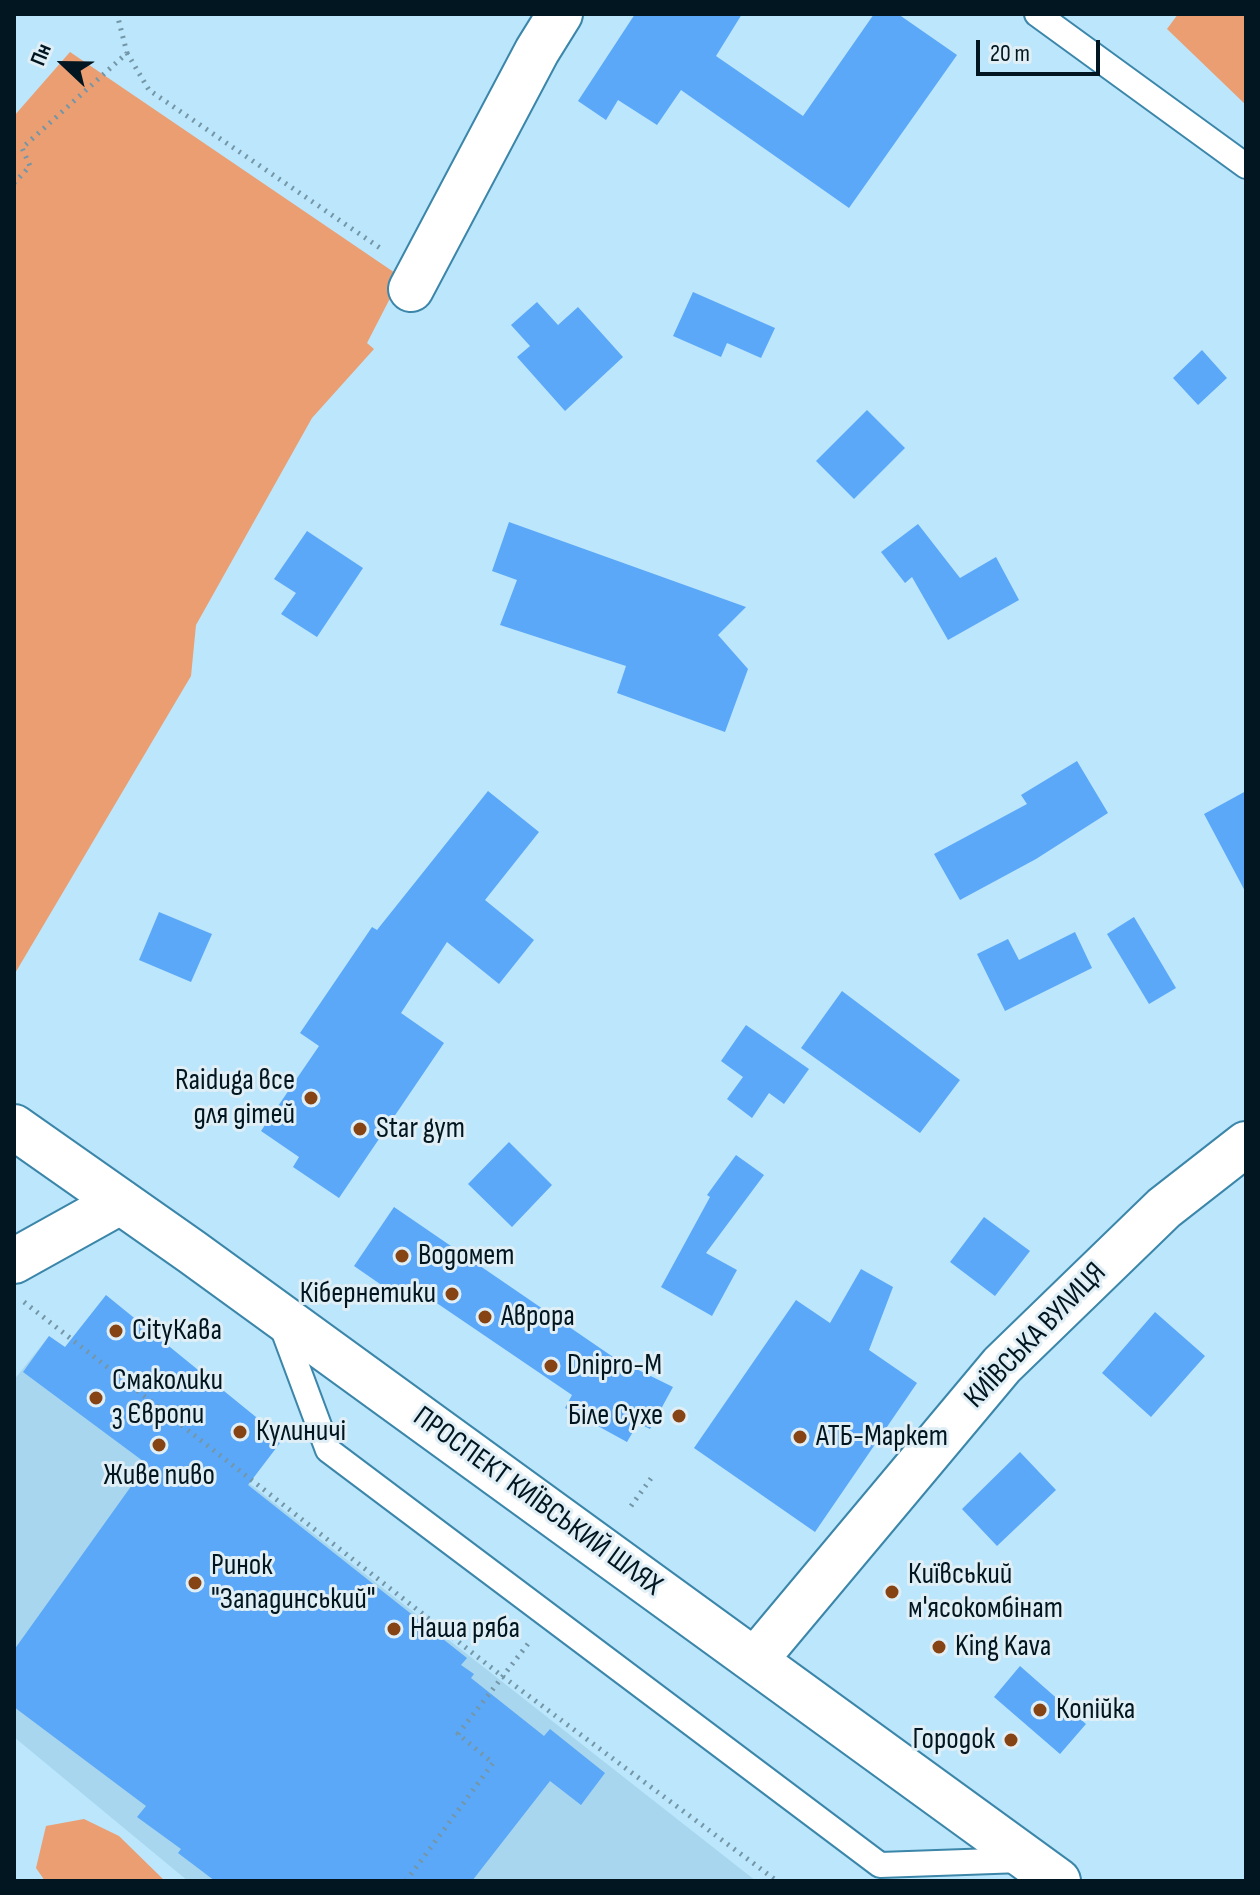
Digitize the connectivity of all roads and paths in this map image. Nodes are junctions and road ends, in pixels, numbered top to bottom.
1 (117, 14) edge
2 (560, 14) edge
3 (1037, 14) edge
4 (127, 53) junction
5 (1246, 166) edge
6 (14, 183) edge
7 (415, 282) joint
8 (14, 1127) edge
9 (1246, 1144) edge
10 (120, 1202) junction
11 (14, 1261) edge
12 (14, 1294) edge
13 (277, 1315) junction
14 (652, 1477) dead end
15 (631, 1506) dead end
16 (755, 1660) junction
17 (502, 1676) junction
18 (1045, 1873) edge
19 (406, 1881) edge
20 (777, 1881) edge

1 - 4 path
2 - 7 main road
3 - 5 lane
4 - 6 path
4 - 7 path
8 - 10 main road, ПРОСПЕКТ КИЇВСЬКИЙ ШЛЯХ
9 - 16 main road, КИЇВСЬКА ВУЛИЦЯ
10 - 11 main road
10 - 13 main road, ПРОСПЕКТ КИЇВСЬКИЙ ШЛЯХ
12 - 17 path
13 - 16 main road, ПРОСПЕКТ КИЇВСЬКИЙ ШЛЯХ
13 - 18 lane
14 - 15 path
16 - 18 main road, ПРОСПЕКТ КИЇВСЬКИЙ ШЛЯХ
17 - 19 path
17 - 20 path

